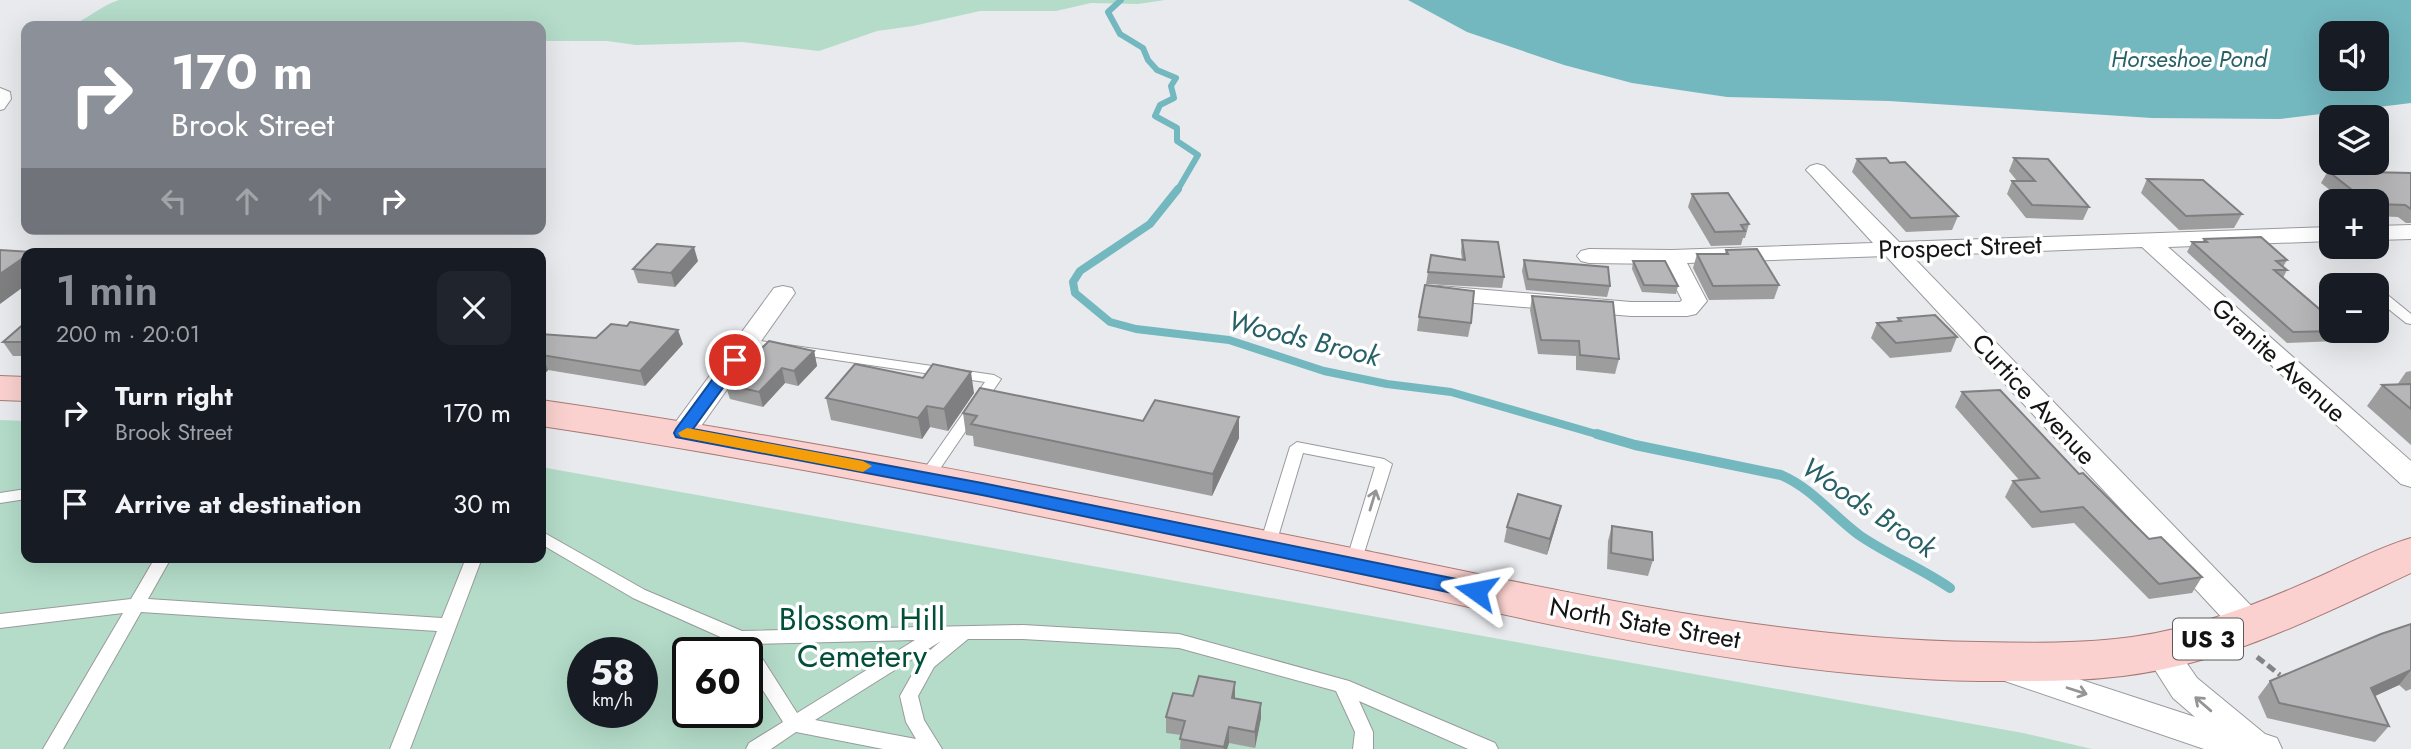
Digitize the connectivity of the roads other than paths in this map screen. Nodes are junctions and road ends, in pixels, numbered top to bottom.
1 (0, 91) edge
2 (0, 107) edge
3 (1817, 170) dead end
4 (2411, 232) edge
5 (2389, 233) edge
6 (2319, 235) edge
7 (2148, 242) junction
8 (1893, 249) junction
9 (1589, 256) dead end
10 (1672, 257) junction
11 (1432, 292) edge
12 (783, 293) dead end
13 (2389, 303) edge
14 (2411, 320) edge
15 (747, 343) junction
16 (0, 388) edge
17 (21, 389) edge
18 (546, 414) edge
19 (682, 433) junction
20 (2411, 477) edge
21 (926, 478) junction
22 (21, 495) edge
23 (0, 498) edge
24 (546, 540) edge
25 (1266, 547) junction
26 (2411, 554) edge
27 (160, 563) edge
28 (472, 563) edge
29 (1353, 565) junction
30 (134, 605) junction
31 (0, 621) edge
32 (448, 625) junction
33 (941, 633) junction
34 (964, 633) junction
35 (738, 637) edge
36 (763, 637) edge
37 (2252, 641) junction
38 (2160, 651) junction
39 (1989, 663) junction
40 (763, 675) edge
41 (1343, 687) junction
42 (793, 724) junction
43 (2260, 748) edge
44 (52, 749) edge
45 (400, 749) edge
46 (756, 749) edge
47 (924, 749) edge
48 (932, 749) edge
49 (1363, 749) edge
50 (1488, 749) edge

1 - 2 lane
3 - 8 street, Curtice Avenue
4 - 5 street
6 - 7 street, Prospect Street
7 - 8 street, Prospect Street
7 - 20 street, Granite Avenue
8 - 10 street, Prospect Street
8 - 37 street, Curtice Avenue
9 - 10 street, Prospect Street
10 - 11 street
12 - 15 street
13 - 14 lane
15 - 19 street
15 - 21 lane
16 - 17 main road
18 - 19 main road, North State Street / US 3
19 - 21 main road, North State Street / US 3
21 - 25 main road, North State Street / US 3
22 - 23 lane
24 - 35 lane
25 - 29 main road, North State Street / US 3
29 -> 25 lane
26 - 37 main road, North State Street / US 3
27 - 30 lane
28 - 32 lane
29 - 39 main road, North State Street / US 3
30 - 31 lane
30 - 32 lane
30 - 44 lane
32 - 45 lane
33 - 34 lane
33 - 36 lane
33 - 42 lane
34 - 41 lane
34 - 48 lane
37 - 38 main road, North State Street / US 3
38 - 39 main road, North State Street / US 3
43 -> 38 street
39 -> 43 street
40 - 42 lane
41 - 49 lane
41 - 50 lane
42 - 46 lane
42 - 47 lane

